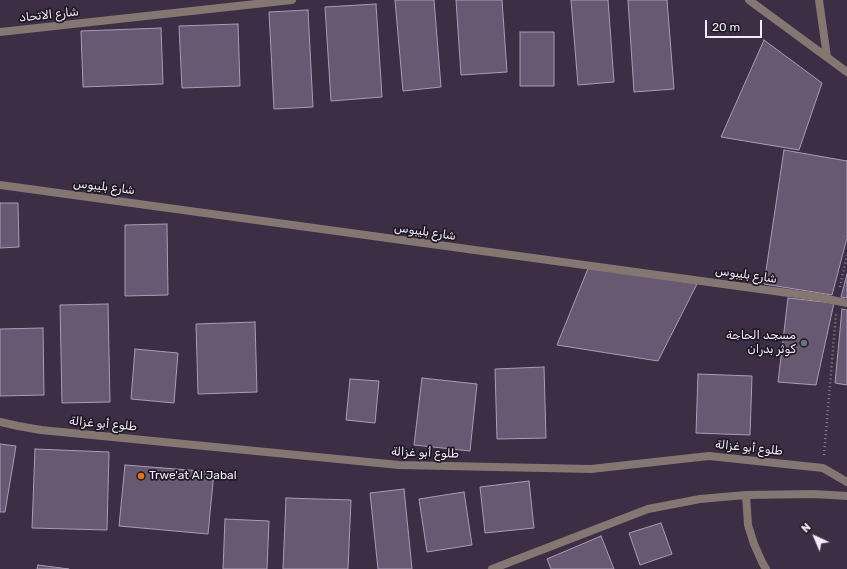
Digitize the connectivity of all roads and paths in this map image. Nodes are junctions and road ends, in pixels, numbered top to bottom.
1 (292, 0) edge
2 (749, 0) edge
3 (819, 0) edge
4 (758, 3) edge
5 (0, 32) edge
6 (827, 57) junction
7 (847, 72) edge
8 (0, 185) edge
9 (847, 255) edge
10 (837, 301) junction
11 (847, 303) edge
12 (0, 422) edge
13 (823, 468) junction
14 (847, 482) edge
15 (746, 495) junction
16 (847, 496) edge
17 (492, 569) edge
18 (766, 569) edge

1 - 5 street, شارع الاتحاد
2 - 4 street
3 - 6 street
4 - 6 street
6 - 7 street
8 - 10 street, شارع بليبوس
9 - 10 path
10 - 11 street, شارع بليبوس
10 - 13 path
12 - 13 street, طلوع أبو غزالة
13 - 14 street, طلوع أبو غزالة
15 - 16 street
15 - 17 street
15 - 18 street

